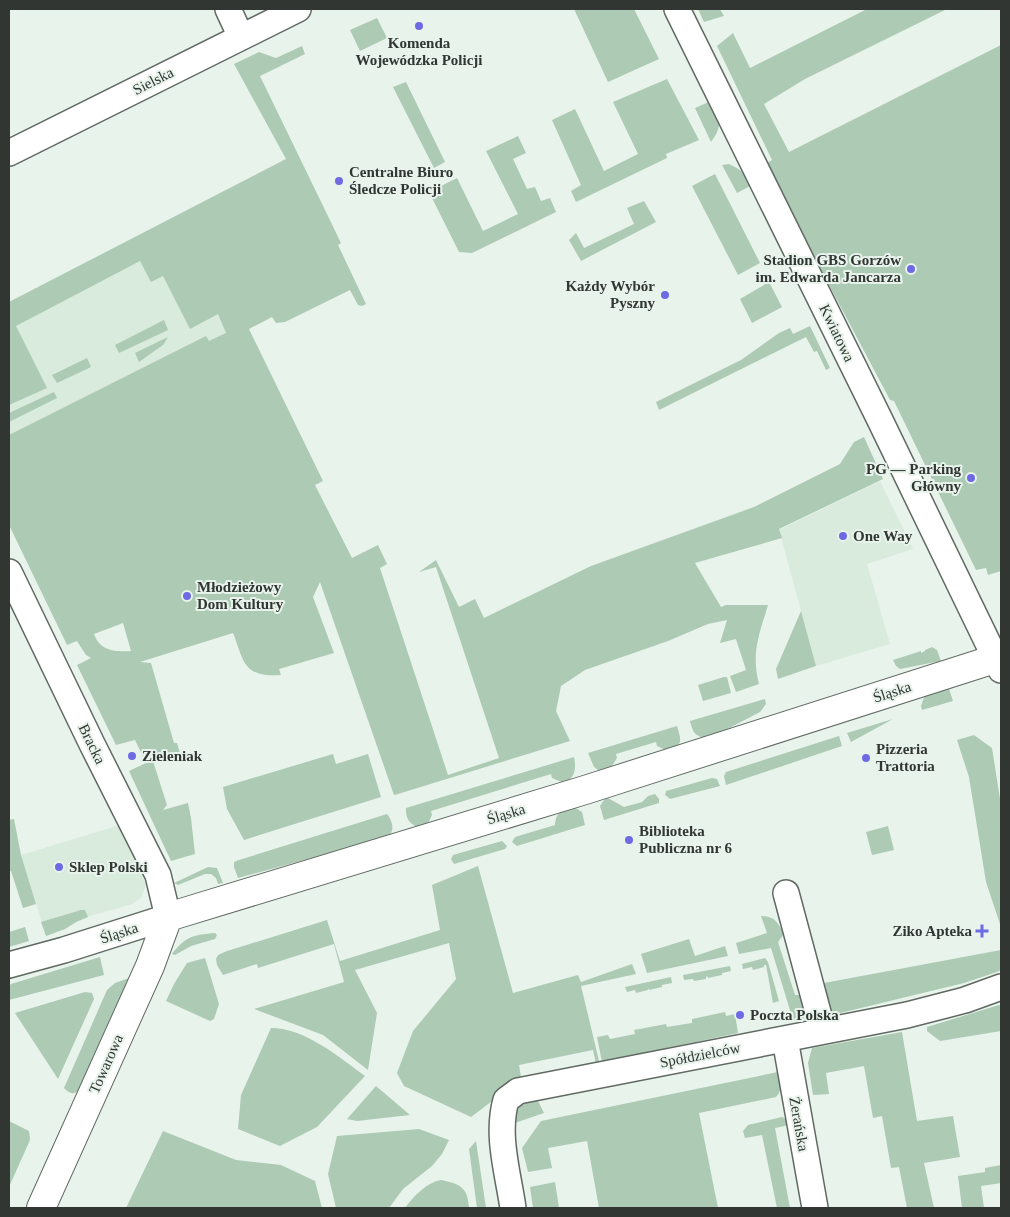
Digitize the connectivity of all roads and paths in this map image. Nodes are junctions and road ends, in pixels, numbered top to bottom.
1 (228, 9) edge
2 (298, 9) edge
3 (677, 9) edge
4 (242, 37) junction
5 (9, 153) edge
6 (9, 572) edge
7 (1000, 661) edge
8 (786, 893) dead end
9 (168, 917) junction
10 (9, 965) edge
11 (1001, 987) edge
12 (823, 1031) junction
13 (785, 1039) junction
14 (41, 1208) edge
15 (513, 1208) edge
16 (815, 1208) edge

1 - 4 street
2 - 4 street, Sielska
3 - 7 street, Kwiatowa
4 - 5 street, Sielska
6 - 9 street, Bracka
7 - 9 street, Śląska
8 - 12 street
9 - 10 street, Śląska
9 - 14 street, Towarowa
11 - 12 street, Spółdzielców
12 - 13 street, Spółdzielców
13 - 15 street, Spółdzielców
13 - 16 street, Żerańska

